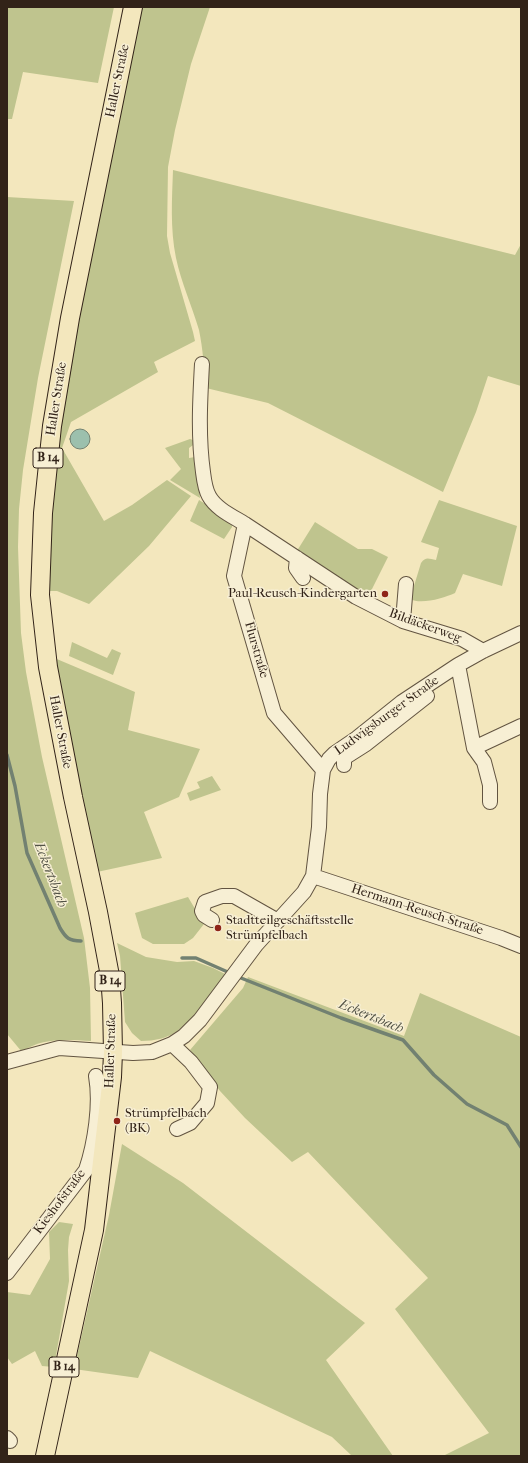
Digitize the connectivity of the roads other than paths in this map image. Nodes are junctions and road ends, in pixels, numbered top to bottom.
1 (133, 7) edge
2 (202, 364) dead end
3 (245, 524) junction
4 (297, 558) junction
5 (303, 578) dead end
6 (406, 584) dead end
7 (403, 621) junction
8 (521, 633) edge
9 (483, 651) junction
10 (459, 670) junction
11 (520, 726) edge
12 (474, 748) junction
13 (344, 765) dead end
14 (323, 770) junction
15 (490, 802) dead end
16 (313, 876) junction
17 (212, 920) dead end
18 (278, 921) junction
19 (521, 946) edge
20 (172, 1044) junction
21 (113, 1052) junction
22 (7, 1062) edge
23 (96, 1076) dead end
24 (177, 1129) dead end
25 (7, 1273) edge
26 (45, 1456) edge

1 - 21 main road, Haller Straße / B 14
2 - 3 street
3 - 4 street, Bildäckerweg
3 - 14 street, Flurstraße
4 - 5 street
4 - 7 street, Bildäckerweg
6 - 7 street
7 - 9 street, Bildäckerweg
8 - 9 street, Ludwigsburger Straße
9 - 10 street, Ludwigsburger Straße
10 - 12 street
10 - 13 street, Ludwigsburger Straße
10 - 14 street, Ludwigsburger Straße
11 - 12 street
12 - 15 street
14 - 16 street, Ludwigsburger Straße
16 - 18 street, Ludwigsburger Straße
16 - 19 street, Hermann-Reusch-Straße
17 - 18 street
18 - 20 street, Ludwigsburger Straße
20 - 21 street, Ludwigsburger Straße
20 - 24 street
21 - 22 street, Ludwigsburger Straße
21 - 26 main road, Haller Straße / B 14
23 - 25 street, Kieshofstraße

